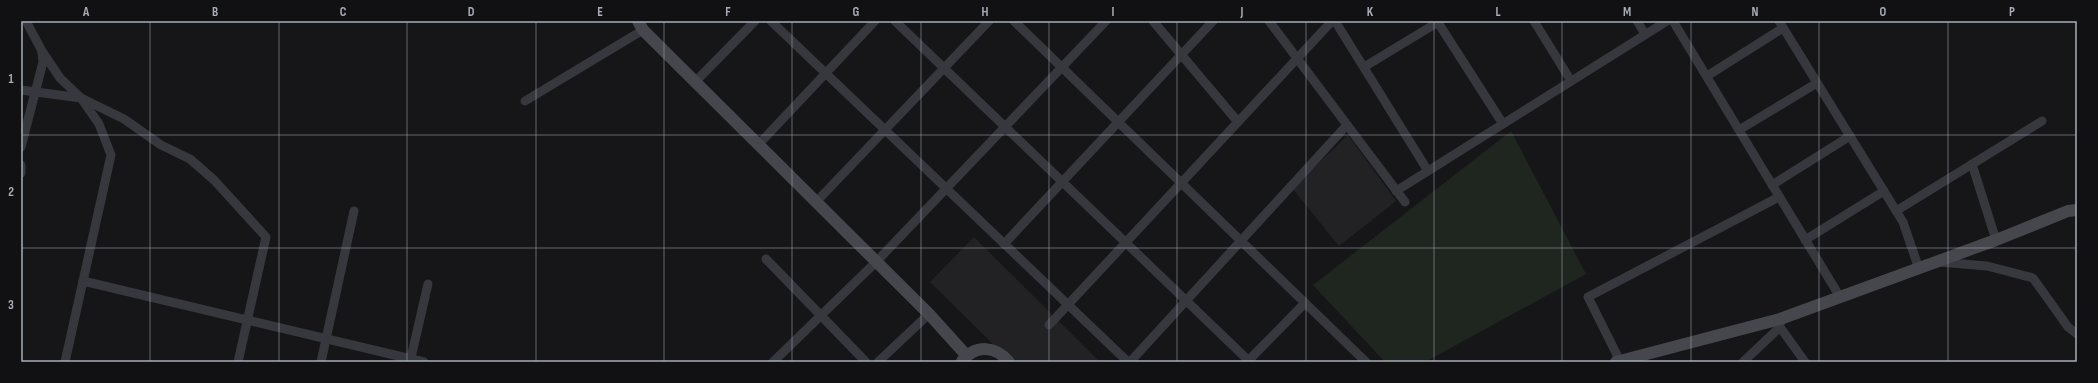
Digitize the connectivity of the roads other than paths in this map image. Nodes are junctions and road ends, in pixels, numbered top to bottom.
1 (26, 21) edge
2 (755, 21) edge
3 (771, 21) edge
4 (875, 21) edge
5 (895, 21) edge
6 (989, 21) edge
7 (1014, 21) edge
8 (1106, 21) edge
9 (1152, 21) edge
10 (1213, 21) edge
11 (1269, 21) edge
12 (1332, 21) edge
13 (1335, 21) edge
14 (1439, 21) edge
15 (1534, 21) edge
16 (1637, 21) edge
17 (1667, 21) edge
18 (1674, 21) edge
19 (1780, 23) edge
20 (640, 25) edge
21 (1646, 34) junction
22 (42, 51) junction
23 (1181, 55) junction
24 (1297, 58) junction
25 (1062, 67) junction
26 (1364, 67) junction
27 (944, 68) junction
28 (826, 73) junction
29 (1707, 76) junction
30 (696, 81) junction
31 (1571, 81) junction
32 (1817, 83) junction
33 (21, 90) edge
34 (35, 93) junction
35 (81, 98) junction
36 (525, 101) dead end
37 (2042, 120) dead end
38 (1118, 122) junction
39 (1238, 122) junction
40 (1503, 124) junction
41 (1347, 125) junction
42 (1005, 127) junction
43 (885, 130) junction
44 (1739, 130) junction
45 (1850, 136) junction
46 (759, 144) junction
47 (21, 147) edge
48 (1972, 164) junction
49 (21, 165) edge
50 (1428, 171) junction
51 (21, 173) edge
52 (1062, 182) junction
53 (1181, 183) junction
54 (1772, 185) junction
55 (946, 188) junction
56 (1396, 191) junction
57 (1884, 191) junction
58 (1779, 197) junction
59 (817, 201) junction
60 (1405, 202) dead end
61 (2077, 210) edge
62 (354, 211) dead end
63 (1896, 211) junction
64 (1805, 240) junction
65 (1996, 240) junction
66 (1241, 241) junction
67 (1126, 243) junction
68 (1004, 244) junction
69 (766, 259) dead end
70 (877, 261) junction
71 (1938, 262) junction
72 (1919, 268) junction
73 (83, 281) junction
74 (428, 284) dead end
75 (1840, 298) junction
76 (1186, 301) junction
77 (1305, 303) junction
78 (1068, 305) junction
79 (929, 314) junction
80 (821, 316) junction
81 (247, 320) junction
82 (1780, 323) junction
83 (1049, 325) dead end
84 (2077, 334) edge
85 (326, 339) junction
86 (964, 359) edge
87 (411, 360) edge
88 (65, 362) edge
89 (238, 362) edge
90 (321, 362) edge
91 (424, 362) edge
92 (773, 362) edge
93 (866, 362) edge
94 (878, 362) edge
95 (1010, 362) edge
96 (1129, 362) edge
97 (1249, 362) edge
98 (1366, 362) edge
99 (1618, 362) edge
100 (1743, 362) edge
101 (1805, 362) edge

1 - 22 street
2 - 30 street
3 - 28 street
4 - 28 street
5 - 27 street
6 - 27 street
7 - 25 street
8 - 25 street
9 - 23 street
10 - 23 street
11 - 24 street
12 - 24 street
13 - 26 street
14 - 26 street
14 - 40 street
15 - 31 street
16 - 21 street
17 - 21 street
18 - 29 street
19 - 29 street
19 - 32 street
20 - 30 main road
20 - 36 street
21 - 31 street
22 - 34 street
22 - 35 street
23 - 38 street
23 - 39 street
24 - 39 street
24 - 41 street
25 - 38 street
25 - 42 street
26 - 50 street
27 - 42 street
27 - 43 street
28 - 43 street
28 - 46 street
29 - 44 street
30 - 46 main road
31 - 40 street
32 - 44 street
32 - 45 street
33 - 34 street
34 - 35 street
34 - 47 street
35 - 73 street
35 - 81 street
37 - 48 street
38 - 52 street
38 - 53 street
39 - 53 street
40 - 50 street
41 - 56 street
41 - 66 street
42 - 52 street
42 - 55 street
43 - 55 street
43 - 59 street
44 - 54 street
45 - 54 street
45 - 57 street
46 - 59 main road
48 - 63 street
48 - 65 street
49 - 51 street
50 - 56 street
52 - 67 street
52 - 68 street
53 - 66 street
53 - 67 street
54 - 58 street
55 - 68 street
55 - 70 street
56 - 60 street
57 - 63 street
57 - 64 street
58 - 64 street
58 - 99 street
59 - 70 main road
61 - 65 main road
62 - 85 street
63 - 72 street
64 - 75 street
65 - 71 main road
66 - 76 street
66 - 77 street
67 - 76 street
67 - 78 street
68 - 78 street
69 - 80 street
70 - 79 main road
70 - 80 street
71 - 72 main road
71 - 84 street
72 - 75 main road
73 - 81 street
73 - 88 street
74 - 87 street
75 - 82 main road
76 - 96 street
76 - 97 street
77 - 97 street
77 - 98 street
78 - 83 street
78 - 96 street
79 - 86 main road
79 - 94 street
80 - 92 street
80 - 93 street
81 - 85 street
81 - 89 street
82 - 99 main road
82 - 100 street
82 - 101 street
85 - 87 street
85 - 90 street
86 - 95 main road
87 - 91 street

